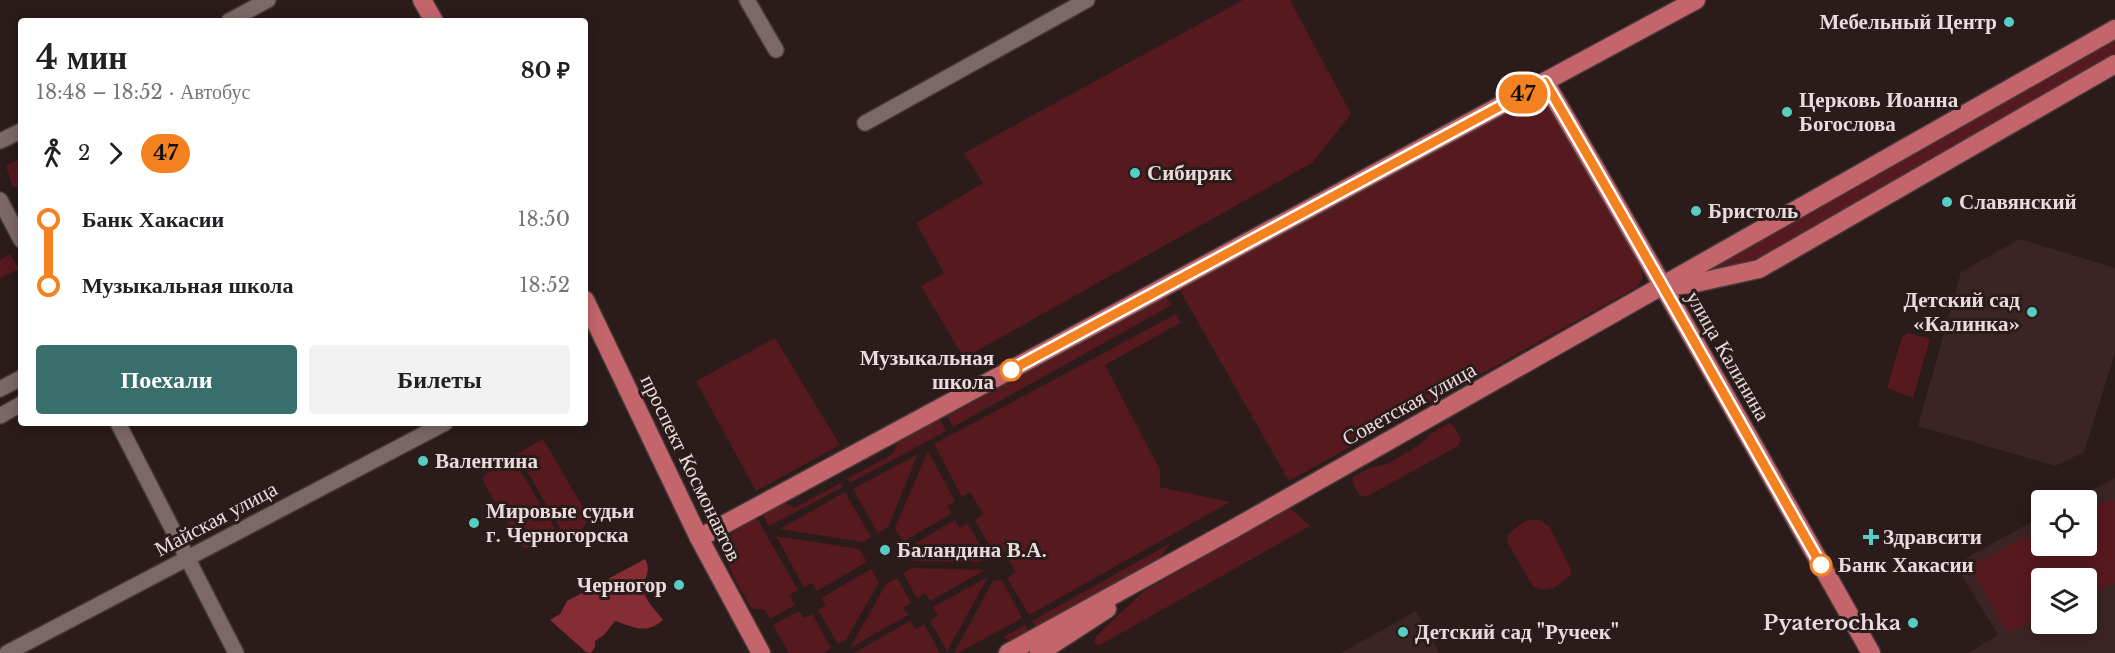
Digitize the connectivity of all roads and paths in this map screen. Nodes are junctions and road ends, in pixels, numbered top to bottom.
1 (268, 0) edge
2 (422, 0) edge
3 (747, 0) edge
4 (1088, 0) edge
5 (1696, 0) edge
6 (235, 18) edge
7 (432, 18) edge
8 (2115, 29) edge
9 (776, 50) dead end
10 (2115, 64) edge
11 (1545, 82) junction
12 (865, 123) dead end
13 (18, 132) edge
14 (0, 141) edge
15 (0, 200) edge
16 (18, 234) edge
17 (1663, 286) junction
18 (588, 306) edge
19 (18, 380) edge
20 (0, 389) edge
21 (18, 406) edge
22 (0, 416) edge
23 (120, 426) edge
24 (440, 426) edge
25 (699, 538) junction
26 (1177, 560) junction
27 (190, 563) junction
28 (7, 653) edge
29 (236, 653) edge
30 (761, 653) edge
31 (1008, 653) edge
32 (1039, 653) edge
33 (1871, 653) edge

1 - 6 street
2 - 7 main road
3 - 9 street
4 - 12 street
5 - 11 main road
8 - 17 main road, Советская улица
10 - 17 main road, Советская улица
11 - 17 main road, улица Калинина
11 - 25 main road
13 - 14 street
15 - 16 street
17 - 26 main road, Советская улица
17 - 33 main road, улица Калинина
18 - 25 main road, проспект Космонавтов
19 - 20 street
21 - 22 street
23 - 27 street
24 - 27 street, Майская улица
25 - 30 main road, проспект Космонавтов
26 - 31 main road, Советская улица
26 - 32 main road, Советская улица
27 - 28 street, Майская улица
27 - 29 street

